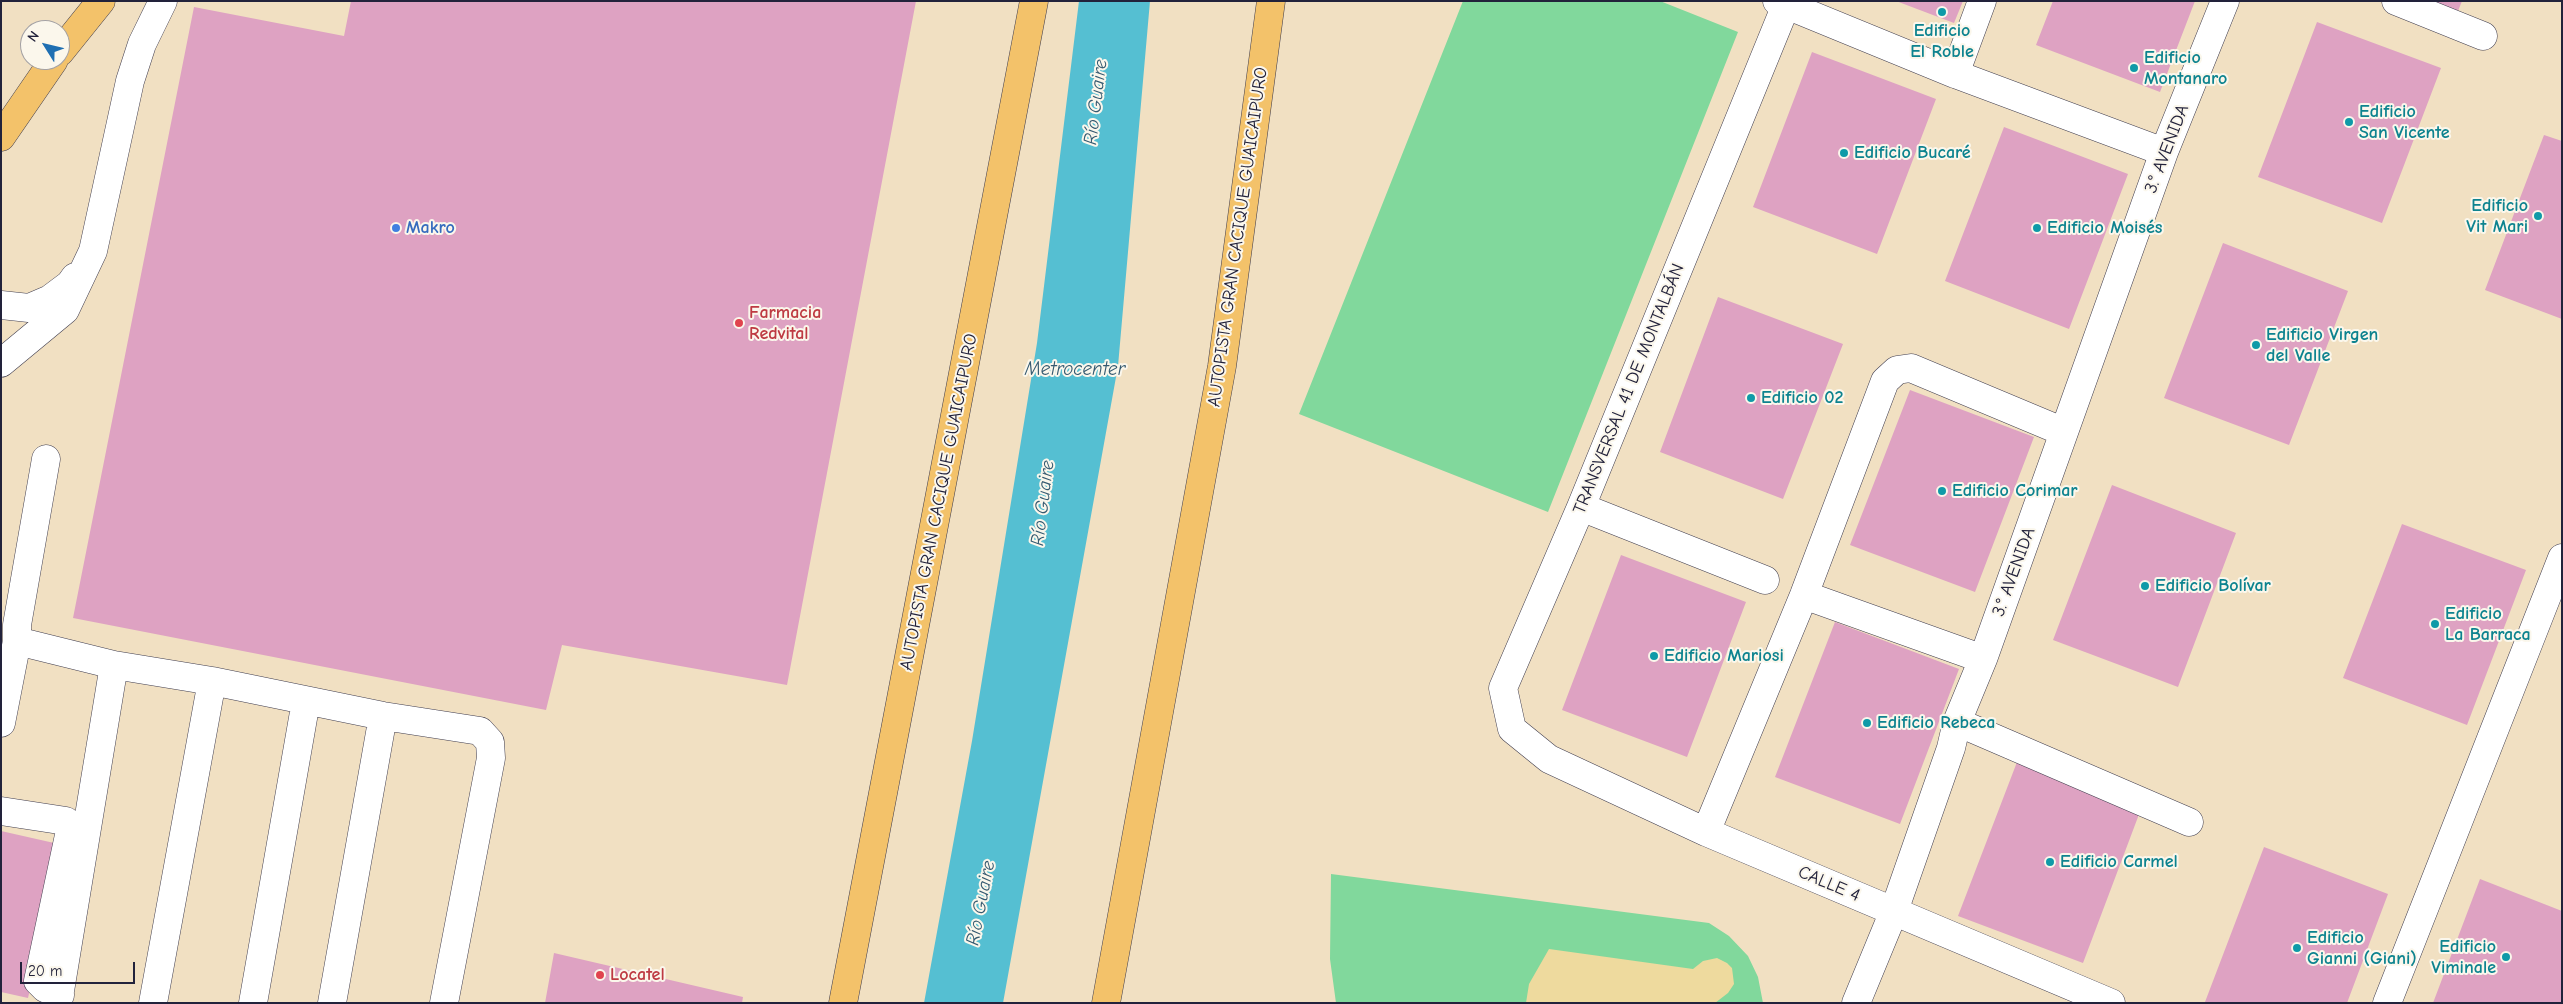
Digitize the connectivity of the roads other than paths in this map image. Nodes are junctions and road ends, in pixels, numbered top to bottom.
1 (101, 1) edge
2 (163, 1) edge
3 (1034, 1) edge
4 (1272, 1) edge
5 (1982, 1) edge
6 (2225, 1) edge
7 (2396, 1) edge
8 (1781, 3) edge
9 (2483, 36) dead end
10 (70, 40) edge
11 (47, 70) edge
12 (1955, 74) junction
13 (1, 136) edge
14 (2164, 152) junction
15 (93, 252) junction
16 (1, 305) edge
17 (1, 363) edge
18 (2064, 432) junction
19 (46, 459) dead end
20 (1581, 507) junction
21 (2562, 558) edge
22 (1764, 580) dead end
23 (1804, 595) junction
24 (17, 641) junction
25 (1983, 659) junction
26 (114, 665) junction
27 (212, 681) junction
28 (306, 701) junction
29 (383, 716) junction
30 (1, 722) edge
31 (1957, 722) junction
32 (1549, 758) joint
33 (1, 811) edge
34 (2188, 822) dead end
35 (1706, 832) junction
36 (1894, 911) junction
37 (59, 999) edge
38 (153, 1003) edge
39 (254, 1003) edge
40 (332, 1003) edge
41 (444, 1003) edge
42 (843, 1003) edge
43 (1106, 1003) edge
44 (1856, 1003) edge
45 (2111, 1003) edge
46 (2387, 1003) edge

1 - 10 main road
2 - 15 street
3 - 42 main road, AUTOPISTA GRAN CACIQUE GUAICAIPURO
4 - 43 main road, AUTOPISTA GRAN CACIQUE GUAICAIPURO
5 - 12 street
6 - 14 street, 3.° AVENIDA
7 - 9 street
8 - 12 street
8 - 20 street, TRANSVERSAL 41 DE MONTALBÁN
11 - 13 main road
12 - 14 street
14 - 18 street, 3.° AVENIDA
15 - 16 street
15 - 17 street
18 - 23 street
18 - 25 street, 3.° AVENIDA
19 - 24 street
20 - 22 street
20 - 32 street, TRANSVERSAL 41 DE MONTALBÁN
21 - 46 street
23 - 25 street
23 - 35 street
24 - 26 street
24 - 30 street
25 - 31 street, 3.° AVENIDA
26 - 27 street
26 - 37 street
27 - 28 street
27 - 38 street
28 - 29 street
28 - 39 street
29 - 40 street
29 - 41 street
31 - 34 street
31 - 36 street, 3.° AVENIDA
32 - 35 street, CALLE 4
33 - 37 street
35 - 36 street, CALLE 4
36 - 44 street, 3.° AVENIDA
36 - 45 street, CALLE 4

